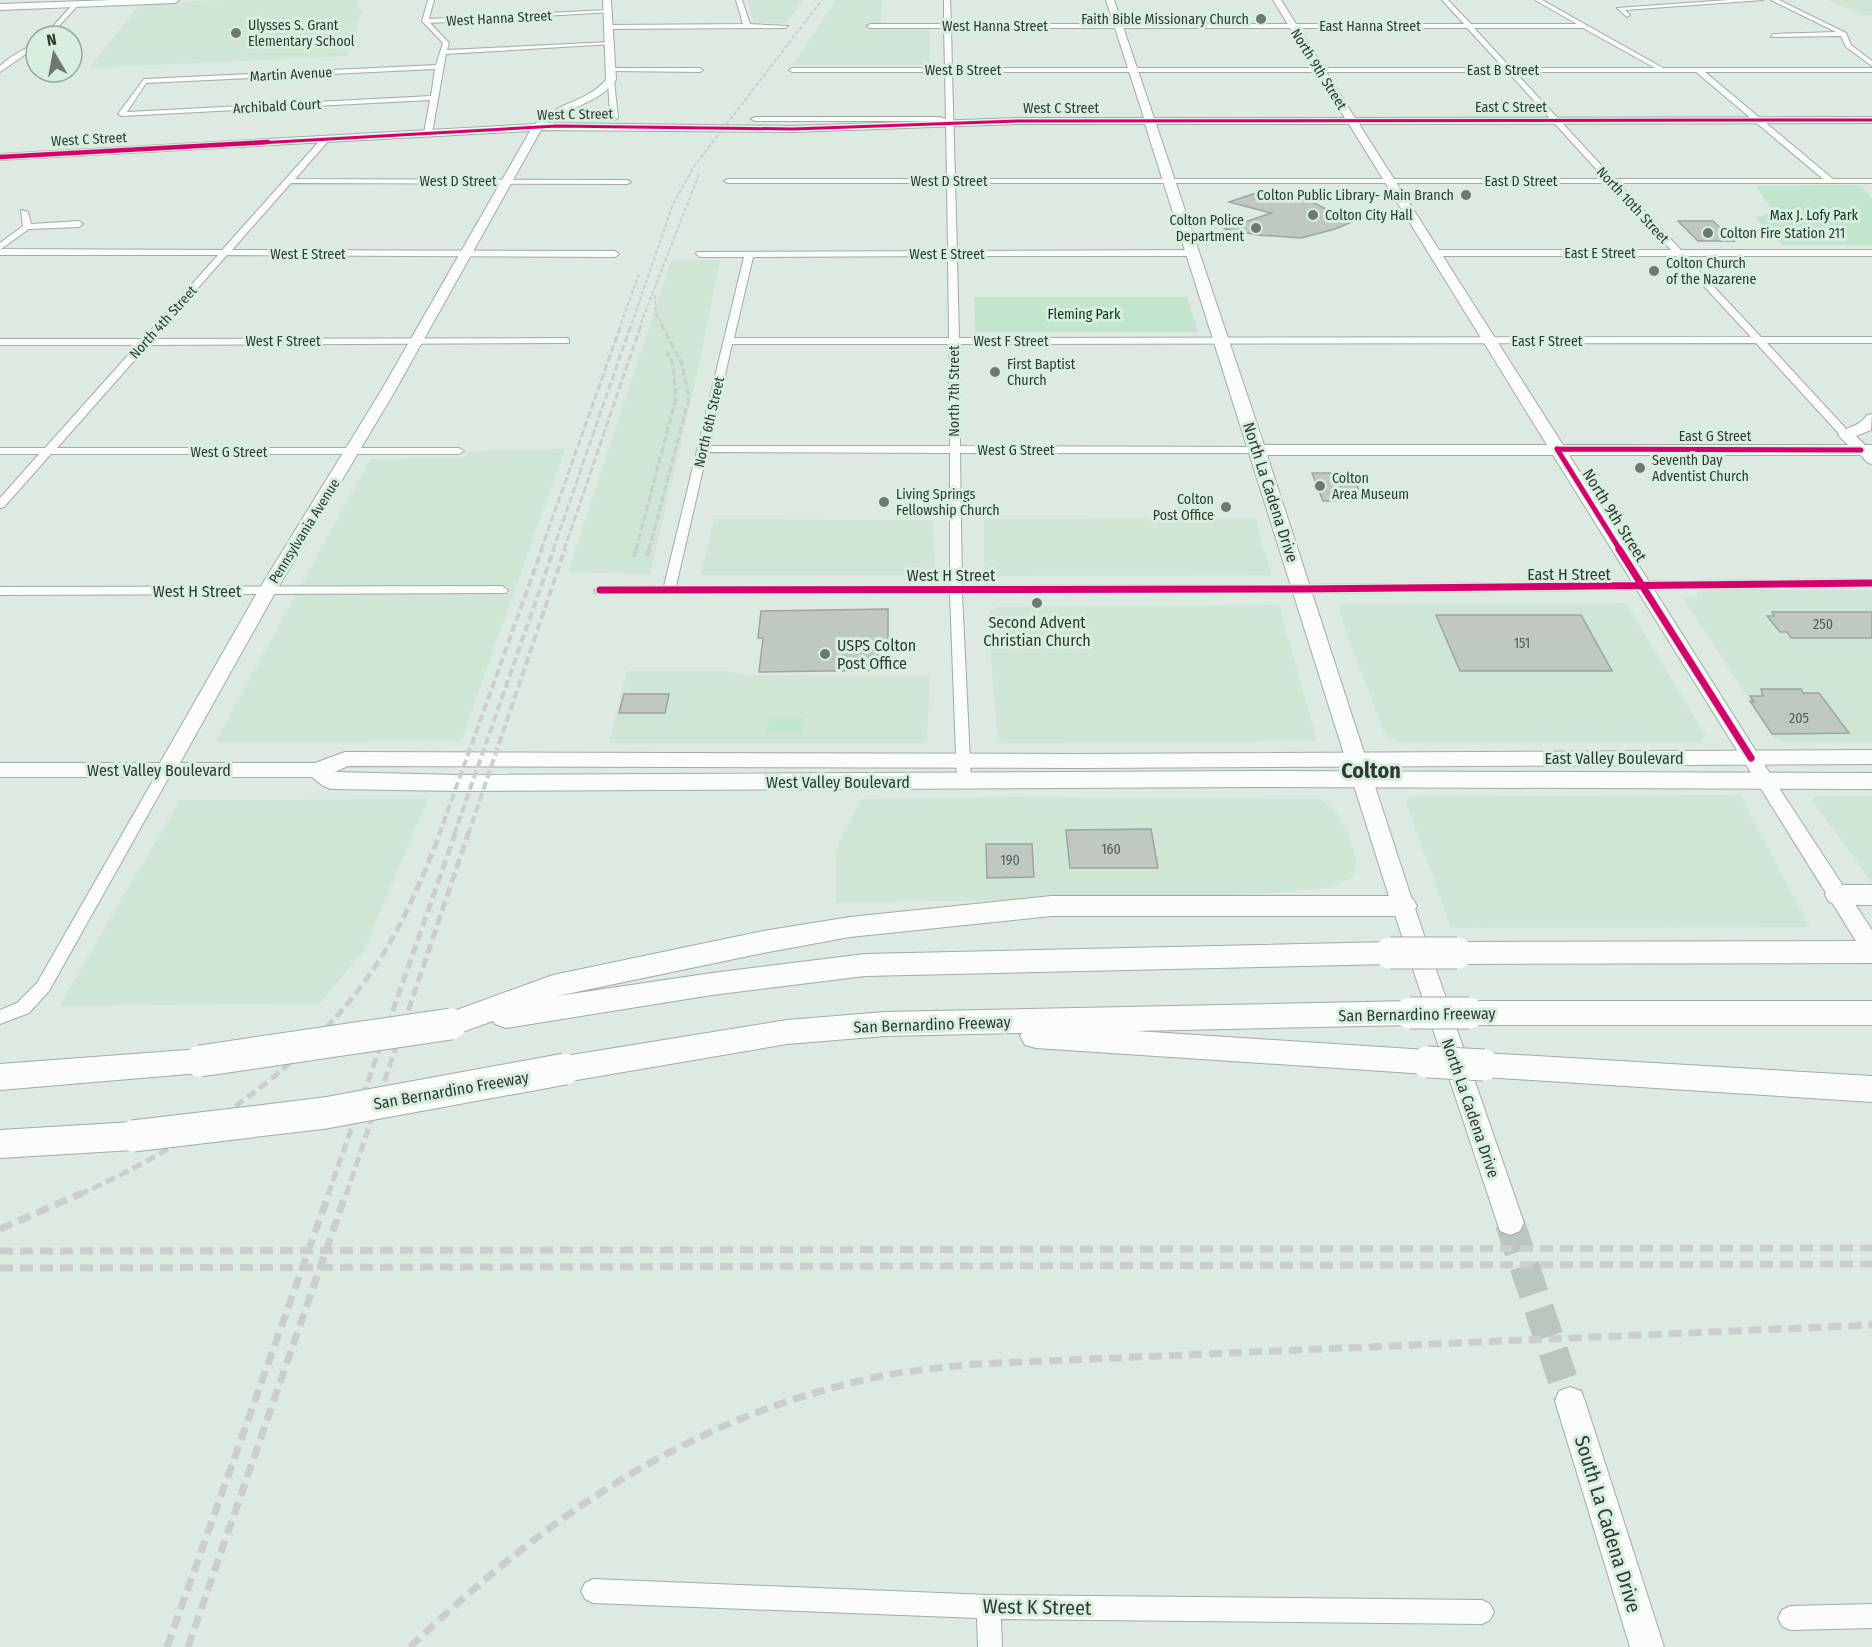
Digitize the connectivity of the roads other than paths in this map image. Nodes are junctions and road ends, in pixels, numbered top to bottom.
1 (175, 0) edge
2 (431, 0) edge
3 (607, 0) edge
4 (739, 0) edge
5 (946, 0) edge
6 (1110, 0) edge
7 (1276, 0) edge
8 (1445, 0) edge
9 (1538, 0) edge
10 (1761, 0) edge
11 (1774, 0) edge
12 (89, 2) edge
13 (76, 4) junction
14 (0, 7) edge
15 (608, 12) junction
16 (1627, 15) dead end
17 (425, 21) junction
18 (57, 24) edge
19 (747, 26) junction
20 (785, 26) dead end
21 (870, 26) dead end
22 (947, 26) junction
23 (1119, 26) junction
24 (1293, 26) junction
25 (1584, 26) junction
26 (609, 27) junction
27 (1468, 27) junction
28 (1844, 34) junction
29 (1773, 36) dead end
30 (610, 44) junction
31 (24, 51) edge
32 (443, 52) junction
33 (1872, 64) edge
34 (439, 67) junction
35 (0, 70) edge
36 (700, 70) dead end
37 (792, 70) dead end
38 (948, 70) junction
39 (1134, 70) junction
40 (1320, 70) junction
41 (1511, 70) junction
42 (1662, 70) junction
43 (1698, 70) junction
44 (1872, 70) edge
45 (610, 75) junction
46 (433, 98) junction
47 (564, 108) junction
48 (122, 114) joint
49 (614, 118) dead end
50 (755, 119) dead end
51 (1556, 120) junction
52 (1758, 120) junction
53 (1872, 120) edge
54 (1150, 121) junction
55 (1352, 121) junction
56 (949, 123) junction
57 (579, 126) junction
58 (537, 128) junction
59 (428, 133) junction
60 (326, 139) junction
61 (0, 157) edge
62 (1830, 180) junction
63 (289, 181) junction
64 (507, 181) junction
65 (728, 181) dead end
66 (951, 181) junction
67 (1170, 181) junction
68 (1390, 181) junction
69 (1611, 181) junction
70 (1872, 181) edge
71 (627, 182) dead end
72 (24, 212) dead end
73 (79, 224) dead end
74 (27, 227) junction
75 (0, 247) edge
76 (0, 252) edge
77 (1194, 253) junction
78 (1435, 253) junction
79 (1678, 253) junction
80 (1872, 253) edge
81 (223, 254) junction
82 (464, 254) junction
83 (615, 254) dead end
84 (700, 254) dead end
85 (749, 254) junction
86 (952, 254) junction
87 (1221, 340) junction
88 (1758, 340) junction
89 (1872, 340) edge
90 (416, 341) junction
91 (566, 341) dead end
92 (728, 341) junction
93 (954, 341) junction
94 (1490, 341) junction
95 (0, 342) edge
96 (145, 342) junction
97 (1872, 418) edge
98 (1846, 435) junction
99 (703, 449) junction
100 (1557, 449) junction
101 (954, 450) junction
102 (1257, 450) junction
103 (1866, 450) edge
104 (0, 451) edge
105 (48, 451) junction
106 (459, 451) dead end
107 (353, 452) junction
108 (1872, 461) edge
109 (0, 506) edge
110 (1872, 583) edge
111 (1644, 586) junction
112 (956, 588) junction
113 (1302, 589) junction
114 (502, 590) dead end
115 (600, 590) dead end
116 (669, 590) junction
117 (0, 591) edge
118 (267, 591) junction
119 (1872, 757) edge
120 (1751, 758) junction
121 (715, 759) junction
122 (1359, 769) junction
123 (0, 770) edge
124 (166, 770) junction
125 (318, 770) junction
126 (963, 771) junction
127 (1872, 781) edge
128 (612, 782) junction
129 (1766, 782) junction
130 (1839, 895) junction
131 (1872, 895) edge
132 (1403, 906) junction
133 (1872, 950) edge
134 (553, 997) junction
135 (1871, 1013) edge
136 (0, 1017) edge
137 (885, 1024) junction
138 (0, 1077) edge
139 (1872, 1089) edge
140 (0, 1144) edge
141 (1510, 1223) tunnel mouth
142 (1570, 1401) tunnel mouth
143 (593, 1591) dead end
144 (989, 1606) junction
145 (1482, 1612) dead end
146 (1872, 1616) edge
147 (1790, 1617) dead end
148 (990, 1647) edge
149 (1647, 1647) edge

1 - 12 street
2 - 17 street
3 - 15 street
4 - 19 street
5 - 22 street, North 7th Street
6 - 23 street, North La Cadena Drive
7 - 24 street, North 9th Street
8 - 27 street, North 10th Street
9 - 25 street
10 - 16 street
11 - 28 street
12 - 13 street
13 - 14 street
13 - 18 street
15 - 17 street, West Hanna Street
15 - 26 street
17 - 32 street
19 - 20 street
19 - 26 street
21 - 22 street, West Hanna Street
22 - 23 street, West Hanna Street
22 - 38 street, North 7th Street
23 - 24 street, East Hanna Street
23 - 39 street, North La Cadena Drive
24 - 27 street, East Hanna Street
24 - 40 street, North 9th Street
25 - 27 street, East Hanna Street
25 - 42 street
26 - 30 street
27 - 41 street, North 10th Street
28 - 29 street
28 - 33 street
30 - 32 street
30 - 45 street
31 - 35 street
32 - 34 street
34 - 46 street
34 - 48 street, Martin Avenue
36 - 45 street
37 - 38 street, West B Street
38 - 39 street, West B Street
38 - 56 street, North 7th Street
39 - 40 street, East B Street
39 - 54 street, North La Cadena Drive
40 - 41 street, East B Street
40 - 55 street, North 9th Street
41 - 42 street, East B Street
41 - 51 street, North 10th Street
42 - 43 street, East B Street
43 - 44 street, East B Street
43 - 52 street
45 - 47 street, Pennsylvania Avenue
45 - 49 street
46 - 48 street, Archibald Court
46 - 59 street
47 - 57 street
47 - 58 street, Pennsylvania Avenue
50 - 56 street
51 - 52 street, East C Street
51 - 55 street, East C Street
51 - 69 street, North 10th Street
52 - 53 street, East C Street
52 - 62 street
54 - 55 street, East C Street
54 - 56 street, West C Street
54 - 67 street, North La Cadena Drive
55 - 68 street, North 9th Street
56 - 57 street, West C Street
56 - 58 street, West C Street
56 - 66 street, North 7th Street
57 - 58 street, West C Street
58 - 59 street, West C Street
58 - 64 street, Pennsylvania Avenue
59 - 60 street, West C Street
60 - 61 street, West C Street
60 - 63 street, North 4th Street
62 - 69 street, East D Street
62 - 70 street, East D Street
63 - 64 street, West D Street
63 - 81 street, North 4th Street
64 - 71 street, West D Street
64 - 82 street, Pennsylvania Avenue
65 - 66 street, West D Street
66 - 67 street, West D Street
66 - 86 street, North 7th Street
67 - 68 street, East D Street
67 - 77 street, North La Cadena Drive
68 - 69 street, East D Street
68 - 78 street, North 9th Street
69 - 79 street, North 10th Street
72 - 74 street
73 - 74 street
74 - 75 street
76 - 81 street, West E Street
77 - 86 street, West E Street
77 - 87 street, North La Cadena Drive
78 - 79 street, East E Street
78 - 94 street, North 9th Street
79 - 80 street, East E Street
79 - 88 street, North 10th Street
81 - 82 street, West E Street
81 - 96 street, North 4th Street
82 - 83 street, West E Street
82 - 90 street, Pennsylvania Avenue
84 - 85 street, West E Street
85 - 86 street, West E Street
85 - 92 street, North 6th Street
86 - 93 street, North 7th Street
87 - 93 street, West F Street
87 - 94 street, East F Street
87 - 102 street, North La Cadena Drive
88 - 89 street, East F Street
88 - 94 street, East F Street
88 - 98 street, North 10th Street
90 - 91 street, West F Street
90 - 96 street, West F Street
90 - 107 street, Pennsylvania Avenue
92 - 93 street, West F Street
92 - 99 street, North 6th Street
93 - 101 street, North 7th Street
94 - 100 street, North 9th Street
95 - 96 street, West F Street
96 - 105 street, North 4th Street
97 - 98 street
98 - 103 street, North 10th Street
99 - 101 street, West G Street
99 - 116 street, North 6th Street
100 - 102 street, East G Street
100 - 103 street, East G Street
100 - 111 street, North 9th Street
101 - 102 street, West G Street
101 - 112 street, North 7th Street
102 - 113 street, North La Cadena Drive
103 - 108 street, North 10th Street
104 - 105 street, West G Street
105 - 107 street, West G Street
105 - 109 street, North 4th Street
106 - 107 street, West G Street
107 - 118 street, Pennsylvania Avenue
110 - 111 street, East H Street
111 - 113 street, East H Street
111 - 120 street, North 9th Street
112 - 113 street, West H Street
112 - 116 street, West H Street
112 - 126 street, North 7th Street
113 - 122 street, North La Cadena Drive
114 - 118 street, West H Street
115 - 116 street, West H Street
117 - 118 street, West H Street
118 - 124 street, Pennsylvania Avenue
119 - 120 main road, East Valley Boulevard
120 - 122 main road, East Valley Boulevard
120 - 129 street, North 9th Street
121 - 125 main road, West Valley Boulevard
121 - 126 main road, West Valley Boulevard
121 - 128 main road
122 - 126 main road, West Valley Boulevard
122 - 129 main road, East Valley Boulevard
122 - 132 street, North La Cadena Drive
123 - 124 main road, West Valley Boulevard
124 - 125 main road, West Valley Boulevard
124 - 136 street, Pennsylvania Avenue
125 - 128 main road, West Valley Boulevard
126 - 128 main road, West Valley Boulevard
127 - 129 main road, East Valley Boulevard
129 - 130 street, North 9th Street
130 - 131 highway
130 - 133 street, North 9th Street
132 - 134 highway
132 - 141 street, North La Cadena Drive
133 - 134 highway, bridge
134 - 138 highway, bridge
135 - 137 highway, San Bernardino Freeway, bridge
137 - 139 highway, bridge
137 - 140 highway, San Bernardino Freeway, bridge
142 - 149 street, South La Cadena Drive
143 - 144 street, West K Street
144 - 145 street, West K Street
144 - 148 street
146 - 147 street

